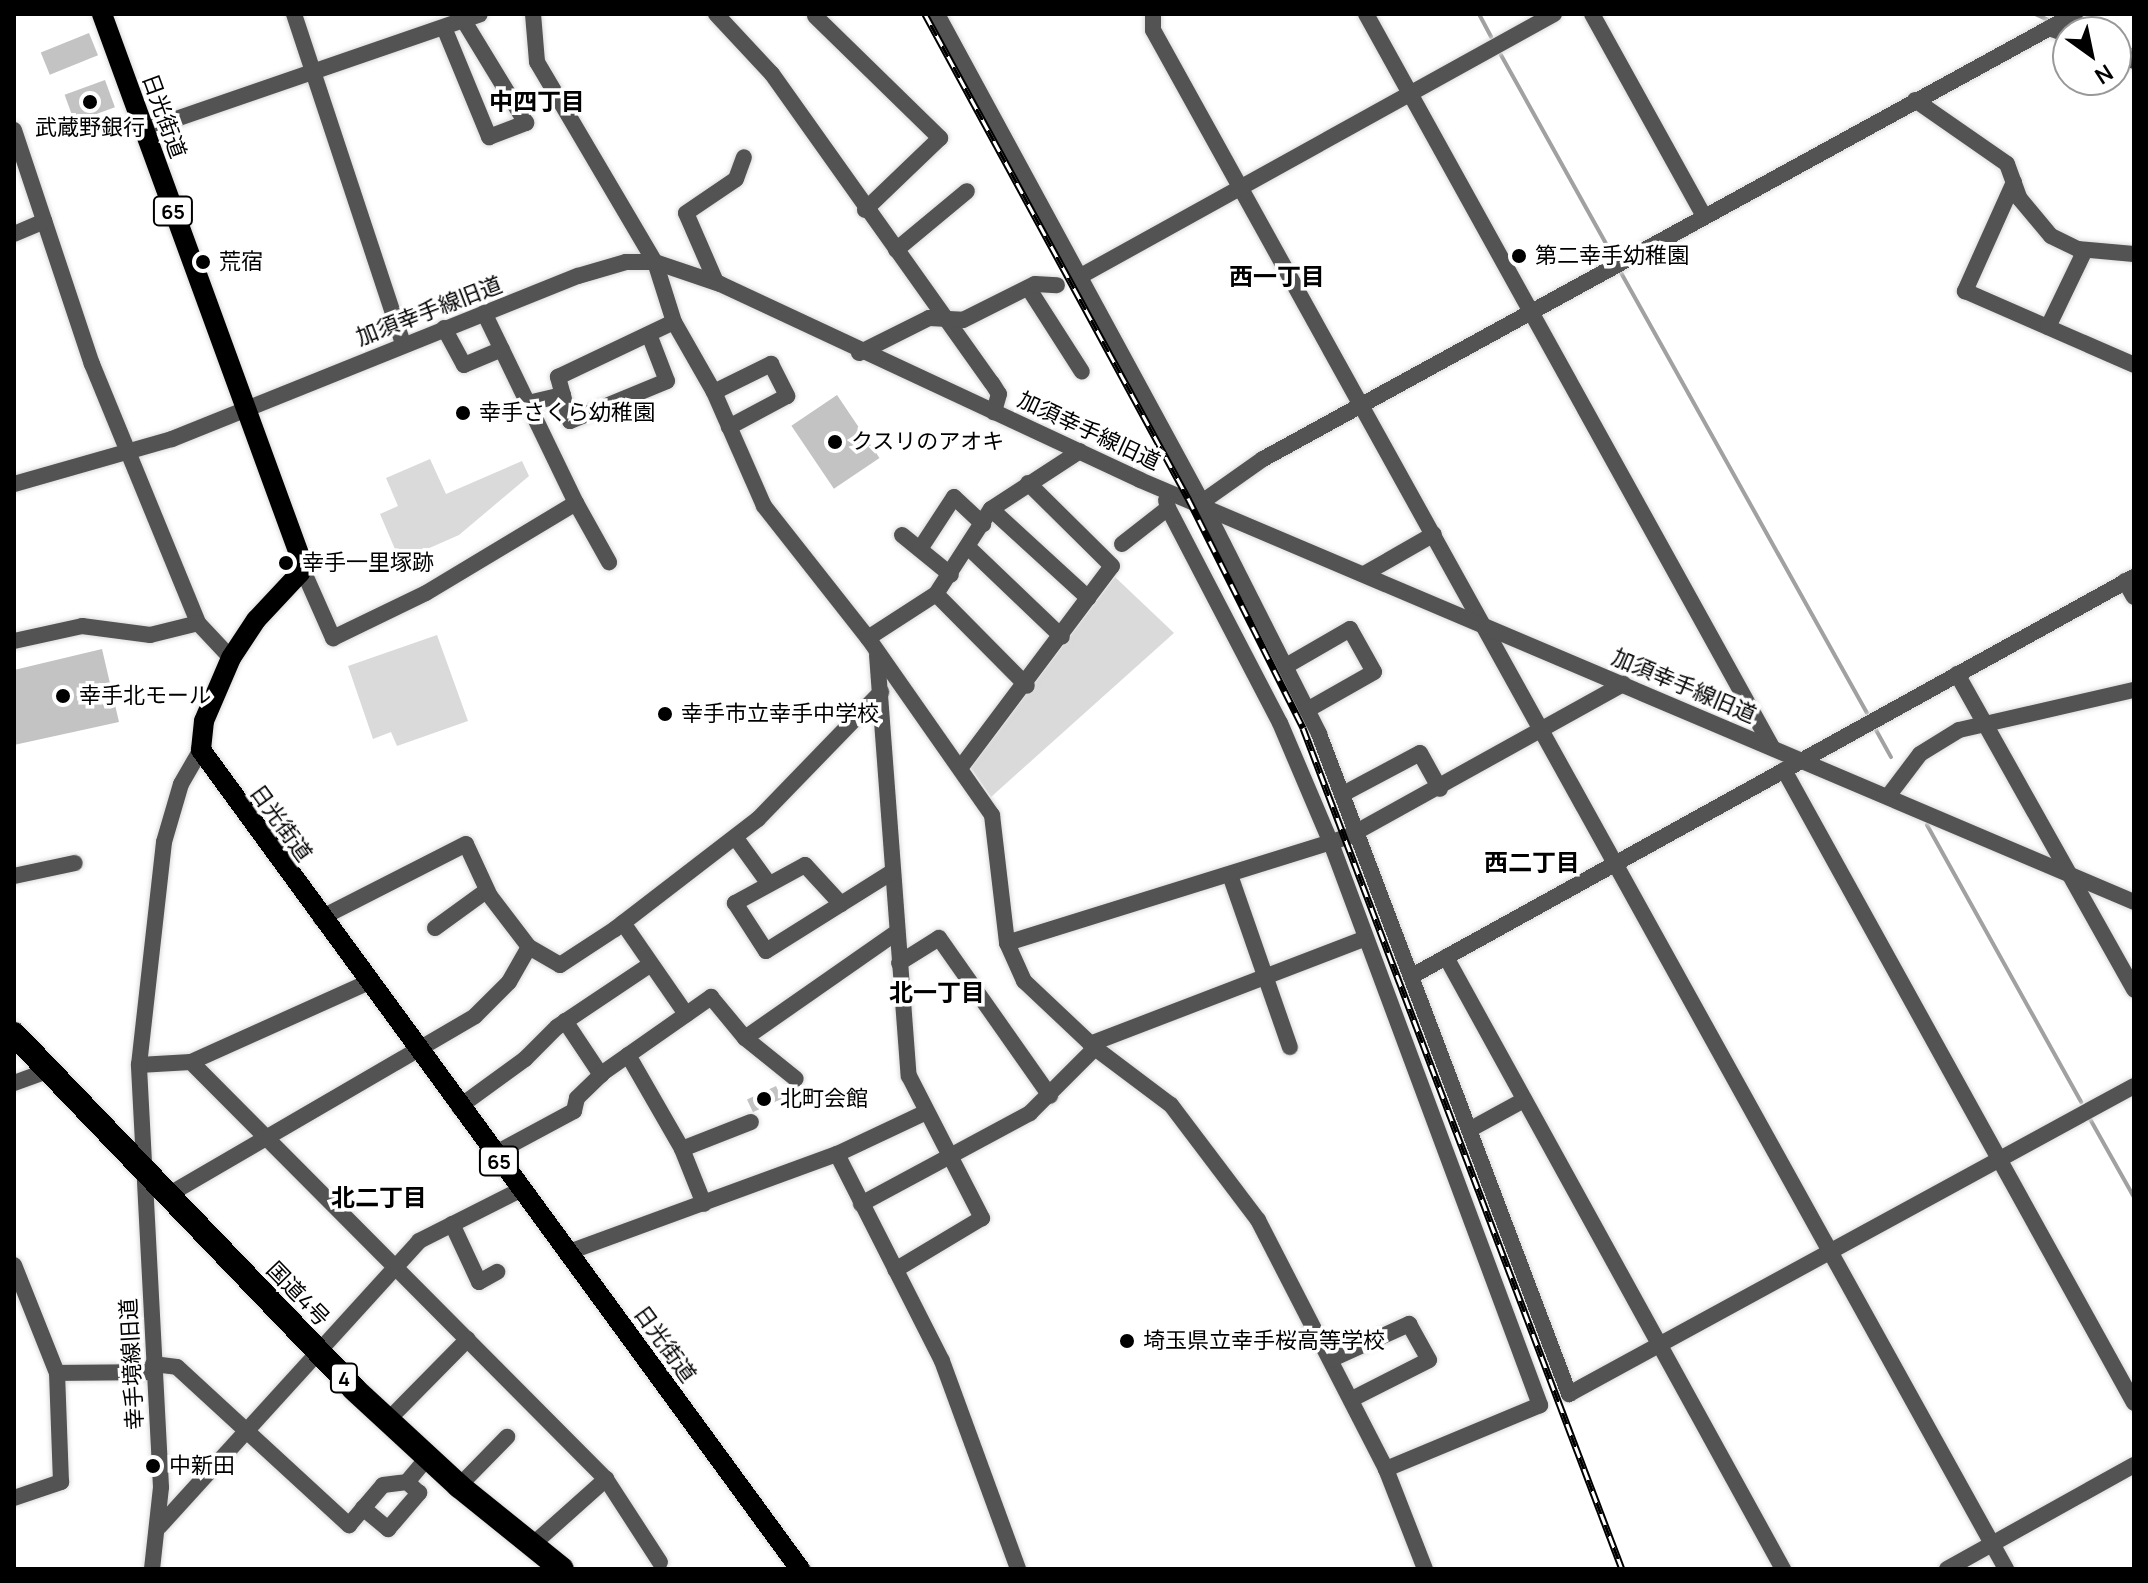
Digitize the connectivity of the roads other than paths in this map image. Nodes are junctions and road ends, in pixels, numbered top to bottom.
1 (102, 14) edge
2 (294, 14) edge
3 (480, 14) edge
4 (533, 14) edge
5 (716, 14) edge
6 (937, 14) edge
7 (1153, 14) edge
8 (1366, 14) edge
9 (1554, 14) edge
10 (1592, 14) edge
11 (815, 16) edge
12 (464, 21) junction
13 (2052, 27) edge
14 (445, 30) junction
15 (312, 73) junction
16 (1410, 94) junction
17 (1915, 100) junction
18 (14, 130) edge
19 (144, 130) junction
20 (744, 157) dead end
21 (2014, 182) junction
22 (1241, 188) junction
23 (967, 191) dead end
24 (865, 210) junction
25 (1703, 214) junction
26 (44, 221) junction
27 (14, 234) edge
28 (896, 250) junction
29 (2085, 250) junction
30 (2134, 254) edge
31 (655, 262) junction
32 (1079, 277) junction
33 (716, 282) junction
34 (1057, 285) dead end
35 (1029, 289) junction
36 (1530, 311) junction
37 (484, 313) junction
38 (940, 316) junction
39 (674, 322) junction
40 (2048, 327) junction
41 (444, 328) junction
42 (650, 337) junction
43 (403, 343) junction
44 (502, 349) junction
45 (859, 353) junction
46 (2134, 365) edge
47 (1082, 372) dead end
48 (714, 392) junction
49 (563, 395) junction
50 (528, 403) junction
51 (1363, 405) junction
52 (245, 408) junction
53 (994, 412) junction
54 (729, 427) junction
55 (1080, 451) junction
56 (132, 453) junction
57 (1028, 483) junction
58 (14, 484) edge
59 (1163, 489) junction
60 (1202, 502) junction
61 (576, 503) junction
62 (1168, 508) junction
63 (987, 517) junction
64 (1434, 534) junction
65 (902, 535) dead end
66 (1122, 544) dead end
67 (920, 549) junction
68 (970, 549) junction
69 (609, 562) dead end
70 (302, 568) junction
71 (1366, 573) junction
72 (951, 575) junction
73 (2130, 579) edge
74 (936, 594) junction
75 (2134, 597) edge
76 (1088, 598) junction
77 (198, 623) junction
78 (1484, 624) junction
79 (1062, 637) junction
80 (868, 638) junction
81 (14, 641) edge
82 (877, 654) junction
83 (231, 658) junction
84 (1286, 666) junction
85 (1957, 674) junction
86 (1623, 684) junction
87 (1027, 686) junction
88 (2134, 690) edge
89 (881, 692) junction
90 (1307, 710) junction
91 (1983, 722) junction
92 (1541, 729) junction
93 (1772, 747) junction
94 (201, 750) junction
95 (1807, 759) junction
96 (961, 767) junction
97 (1784, 770) junction
98 (1440, 789) junction
99 (1343, 794) junction
100 (1889, 795) junction
101 (1359, 832) junction
102 (735, 837) junction
103 (1331, 843) junction
104 (75, 863) dead end
105 (1614, 864) junction
106 (892, 872) junction
107 (2068, 874) junction
108 (14, 876) edge
109 (1231, 878) junction
110 (769, 884) junction
111 (486, 891) junction
112 (2134, 902) edge
113 (841, 904) junction
114 (321, 918) junction
115 (623, 923) junction
116 (435, 928) dead end
117 (897, 932) junction
118 (1364, 939) junction
119 (1007, 943) junction
120 (529, 947) junction
121 (1446, 957) junction
122 (899, 963) junction
123 (651, 964) junction
124 (1263, 975) junction
125 (1412, 976) junction
126 (367, 983) junction
127 (2134, 990) edge
128 (686, 1014) junction
129 (565, 1021) junction
130 (14, 1034) edge
131 (745, 1038) junction
132 (1093, 1046) junction
133 (1290, 1047) dead end
134 (418, 1051) junction
135 (628, 1055) junction
136 (191, 1062) junction
137 (139, 1065) junction
138 (49, 1070) junction
139 (601, 1075) junction
140 (796, 1079) dead end
141 (14, 1083) edge
142 (2134, 1086) edge
143 (1050, 1096) junction
144 (1524, 1100) junction
145 (459, 1107) junction
146 (924, 1113) junction
147 (751, 1122) dead end
148 (1469, 1130) junction
149 (265, 1139) junction
150 (682, 1149) junction
151 (494, 1154) junction
152 (837, 1154) junction
153 (949, 1158) junction
154 (2000, 1159) junction
155 (143, 1168) junction
156 (522, 1189) junction
157 (168, 1195) junction
158 (704, 1204) junction
159 (861, 1204) junction
160 (452, 1224) junction
161 (569, 1252) junction
162 (1830, 1253) junction
163 (14, 1265) edge
164 (397, 1267) junction
165 (895, 1270) junction
166 (497, 1272) dead end
167 (468, 1339) junction
168 (1660, 1348) junction
169 (320, 1355) junction
170 (1332, 1359) junction
171 (153, 1368) junction
172 (57, 1373) junction
173 (1352, 1399) junction
174 (2134, 1403) edge
175 (387, 1421) junction
176 (249, 1433) junction
177 (507, 1437) dead end
178 (427, 1458) junction
179 (2134, 1465) edge
180 (1386, 1469) junction
181 (606, 1479) junction
182 (407, 1482) junction
183 (459, 1486) junction
184 (14, 1498) edge
185 (363, 1508) junction
186 (160, 1526) junction
187 (1992, 1544) junction
188 (531, 1546) junction
189 (154, 1562) edge
190 (660, 1562) dead end
191 (562, 1569) edge
192 (800, 1569) edge
193 (1018, 1569) edge
194 (1425, 1569) edge
195 (1783, 1569) edge
196 (1947, 1569) edge
197 (2006, 1569) edge

1 - 19 main road, 日光街道 / 65
2 - 15 street
3 - 12 street
4 - 31 street
5 - 24 street
6 - 32 street
7 - 22 street
8 - 16 street
9 - 16 street
10 - 25 street
11 - 24 street
12 - 14 street
12 - 14 street
13 - 17 street
14 - 15 street
15 - 19 street
15 - 43 street
16 - 22 street
16 - 36 street
17 - 21 street
17 - 25 street
18 - 26 street
19 - 52 main road, 日光街道 / 65
20 - 33 street
21 - 29 street
21 - 40 street
22 - 32 street
22 - 51 street
23 - 28 street
24 - 28 street
25 - 36 street
26 - 27 street
26 - 56 street
28 - 38 street
29 - 30 street
29 - 40 street
31 - 33 street, 加須幸手線旧道
31 - 37 street, 加須幸手線旧道
31 - 39 street
32 - 60 street
33 - 45 street, 加須幸手線旧道
34 - 35 street
35 - 38 street
35 - 47 street
36 - 51 street
36 - 93 street
37 - 41 street, 加須幸手線旧道
37 - 44 street
38 - 45 street
38 - 53 street
39 - 42 street
39 - 48 street
40 - 46 street
41 - 43 street, 加須幸手線旧道
41 - 44 street
42 - 49 street
42 - 49 street
43 - 52 street, 加須幸手線旧道
44 - 50 street
45 - 53 street, 加須幸手線旧道
48 - 54 street
48 - 54 street
49 - 50 street
50 - 61 street
51 - 60 street
51 - 64 street
52 - 56 street, 加須幸手線旧道
52 - 70 main road, 日光街道 / 65
53 - 55 street, 加須幸手線旧道
54 - 80 street
55 - 57 street
55 - 59 street, 加須幸手線旧道
56 - 58 street, 加須幸手線旧道
56 - 77 street
57 - 63 street
57 - 76 street
59 - 60 street, 加須幸手線旧道
59 - 62 street
60 - 71 street, 加須幸手線旧道
60 - 84 street
61 - 69 street
61 - 70 street
62 - 66 street
62 - 103 street
63 - 67 street
63 - 68 street
63 - 76 street
64 - 71 street
64 - 78 street
65 - 67 street
67 - 72 street
68 - 72 street
68 - 79 street
70 - 83 main road
71 - 78 street, 加須幸手線旧道
72 - 74 street
73 - 75 street
73 - 85 street
74 - 80 street
74 - 87 street
76 - 79 street
77 - 81 street
77 - 83 street
78 - 86 street, 加須幸手線旧道
78 - 92 street
79 - 87 street
80 - 82 street
82 - 89 street
82 - 96 street
83 - 94 main road
84 - 90 street
84 - 90 street
85 - 91 street
85 - 95 street
86 - 92 street
86 - 93 street, 加須幸手線旧道
87 - 96 street
88 - 91 street
89 - 102 street
89 - 106 street
90 - 99 street
91 - 100 street
91 - 107 street
92 - 98 street
92 - 105 street
93 - 95 street, 加須幸手線旧道
94 - 114 main road, 日光街道 / 65
94 - 137 street, 幸手境線旧道
95 - 97 street
95 - 100 street, 加須幸手線旧道
96 - 119 street
97 - 105 street
97 - 154 street
98 - 99 street
98 - 101 street
99 - 101 street
100 - 107 street, 加須幸手線旧道
101 - 103 street
101 - 125 street
102 - 110 street
102 - 115 street
103 - 109 street
103 - 118 street
104 - 108 street
105 - 121 street
105 - 162 street
106 - 113 street
106 - 117 street
107 - 112 street, 加須幸手線旧道
107 - 127 street
109 - 119 street
109 - 124 street
110 - 113 street
110 - 113 street
111 - 114 street
111 - 116 street
111 - 120 street
114 - 126 main road, 日光街道 / 65
115 - 120 street
115 - 123 street
117 - 122 street
117 - 131 street
118 - 124 street
118 - 180 street
119 - 132 street
120 - 134 street
121 - 125 street
121 - 144 street
122 - 143 street
122 - 146 street
123 - 128 street
123 - 129 street
124 - 132 street
124 - 133 street
125 - 148 street
126 - 134 main road, 日光街道 / 65
126 - 136 street
128 - 131 street
128 - 135 street
129 - 139 street
129 - 145 street
130 - 138 highway, 国道4号 / 4
131 - 140 street
132 - 143 street
132 - 170 street
134 - 145 main road, 日光街道 / 65
134 - 149 street
135 - 139 street
135 - 150 street
136 - 137 street
136 - 149 street
137 - 155 street, 幸手境線旧道
138 - 141 street
138 - 155 highway, 国道4号 / 4
139 - 151 street
142 - 154 street
143 - 153 street
144 - 148 street
144 - 168 street
145 - 151 main road, 日光街道 / 65
146 - 152 street
146 - 153 street
147 - 150 street
148 - 168 street
149 - 157 street
149 - 164 street
150 - 158 street
151 - 156 main road, 日光街道 / 65
152 - 158 street
152 - 159 street
153 - 159 street
153 - 165 street
154 - 162 street
154 - 174 street
155 - 157 highway, 国道4号 / 4
155 - 171 street, 幸手境線旧道
156 - 160 street
156 - 161 main road, 日光街道 / 65
157 - 169 highway, 国道4号 / 4
158 - 161 street
159 - 165 street
160 - 164 street
160 - 166 street
161 - 192 main road, 日光街道 / 65
162 - 168 street
162 - 187 street
163 - 172 street
164 - 167 street
164 - 169 street
165 - 193 street
167 - 175 street
167 - 181 street
168 - 195 street
169 - 175 highway, 国道4号 / 4
169 - 176 street
170 - 173 street
170 - 173 street
171 - 172 street
171 - 176 street
171 - 186 street, 幸手境線旧道
172 - 184 street
173 - 180 street
175 - 178 highway, 国道4号 / 4
176 - 185 street
176 - 186 street
177 - 183 street
178 - 182 street
178 - 183 highway, 国道4号 / 4
179 - 187 street
180 - 194 street
181 - 188 street
181 - 190 street
182 - 185 street
182 - 185 street
183 - 188 highway, 国道4号 / 4
186 - 189 street, 幸手境線旧道
187 - 196 street
187 - 197 street
188 - 191 highway, 国道4号 / 4

